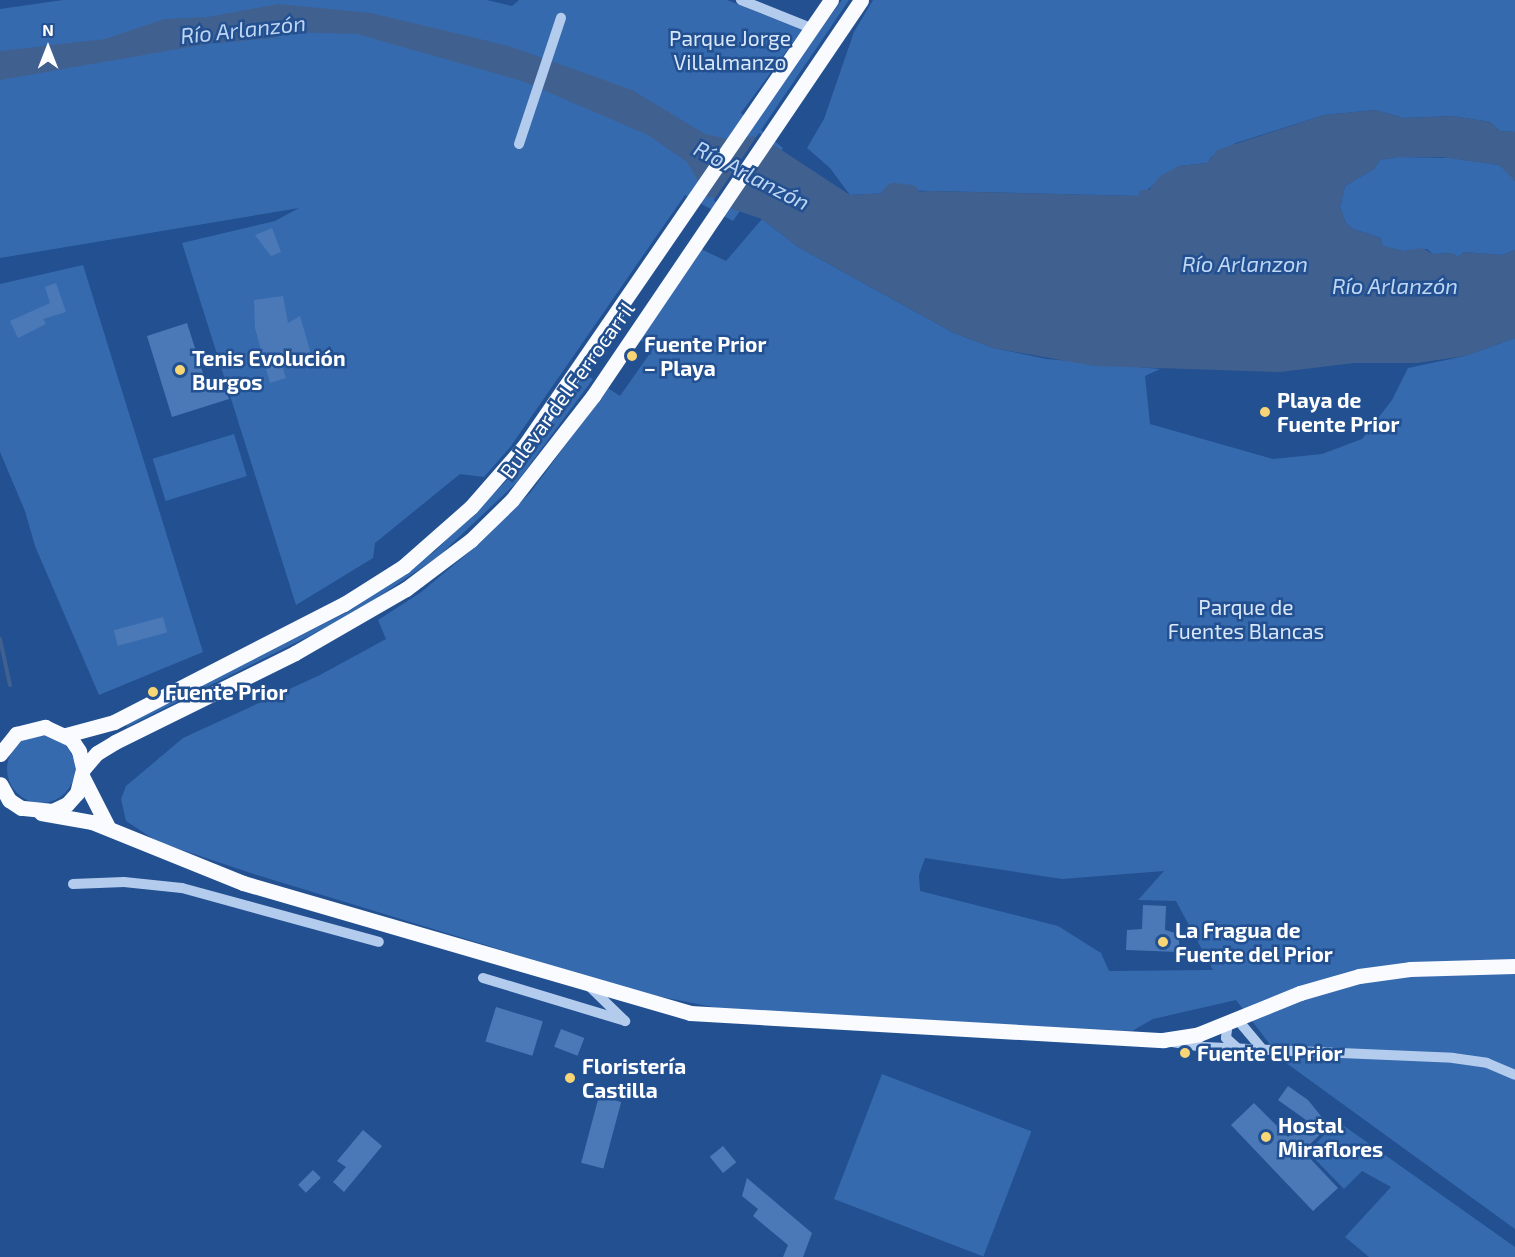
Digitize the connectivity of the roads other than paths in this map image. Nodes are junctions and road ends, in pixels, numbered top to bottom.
1 (741, 0) edge
2 (831, 0) edge
3 (861, 0) edge
4 (560, 20) dead end
5 (811, 28) junction
6 (519, 144) dead end
7 (66, 735) junction
8 (0, 754) edge
9 (83, 774) junction
10 (0, 784) edge
11 (4, 799) edge
12 (41, 813) junction
13 (108, 827) junction
14 (73, 884) dead end
15 (379, 942) dead end
16 (1515, 966) edge
17 (483, 978) dead end
18 (588, 985) junction
19 (1233, 1021) junction
20 (1163, 1040) junction
21 (1237, 1048) junction
22 (1262, 1048) junction
23 (1515, 1075) edge

1 - 5 street
2 - 5 main road, Bulevar del Ferrocarril
3 - 9 main road, Bulevar del Ferrocarril
4 - 6 street
5 - 7 main road, Bulevar del Ferrocarril
7 - 8 main road
7 - 9 main road
9 - 12 main road, Bulevar del Ferrocarril
9 - 13 main road
10 - 11 main road
11 - 12 main road
12 - 13 main road
13 - 18 main road
14 - 15 street
16 - 19 main road
17 - 18 street
18 - 20 main road
19 - 20 main road
19 - 21 street
19 - 22 street
20 - 21 street
21 - 22 street
22 - 23 street

